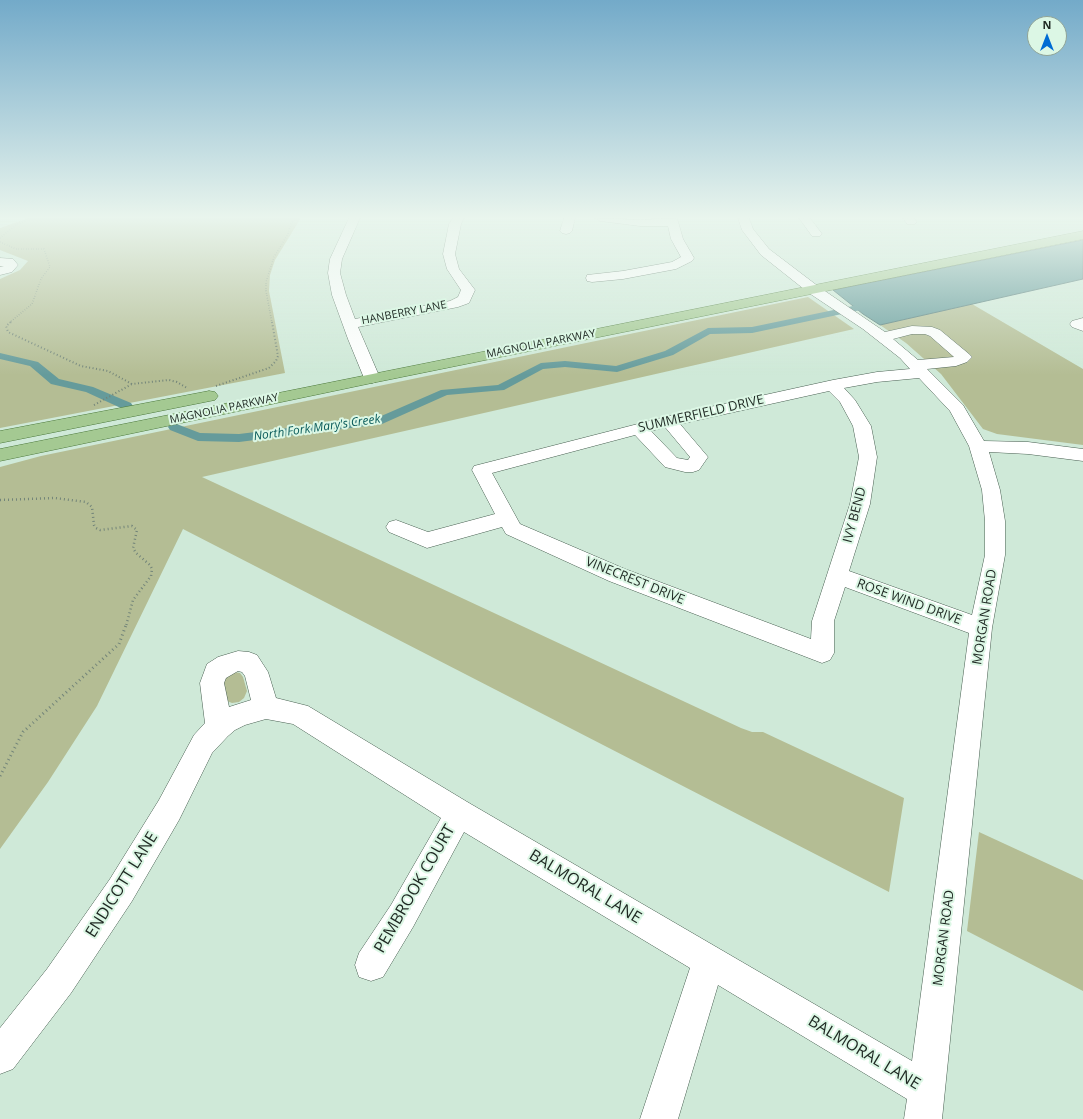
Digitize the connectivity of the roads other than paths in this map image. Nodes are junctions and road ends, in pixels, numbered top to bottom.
1 (334, 270) edge
2 (453, 270) edge
3 (648, 270) edge
4 (789, 270) edge
5 (872, 270) edge
6 (894, 270) edge
7 (592, 278) dead end
8 (808, 285) junction
9 (665, 307) junction
10 (677, 317) junction
11 (1083, 322) edge
12 (350, 324) junction
13 (1083, 327) edge
14 (882, 337) junction
15 (526, 341) junction
16 (920, 370) junction
17 (370, 372) junction
18 (833, 385) junction
19 (243, 389) dead end
20 (216, 390) road end
21 (669, 421) junction
22 (639, 429) junction
23 (0, 437) edge
24 (978, 446) junction
25 (0, 455) edge
26 (1083, 455) edge
27 (481, 470) joint
28 (507, 518) junction
29 (396, 527) dead end
30 (838, 576) junction
31 (981, 628) junction
32 (822, 653) joint
33 (241, 716) joint
34 (459, 813) junction
35 (709, 961) junction
36 (371, 965) dead end
37 (0, 1056) edge
38 (924, 1105) edge
39 (659, 1119) edge

1 - 12 street
2 - 12 street, HANBERRY LANE
3 - 7 street
4 - 8 street, MORGAN ROAD
5 - 8 main road, MAGNOLIA PARKWAY
6 - 8 main road, MAGNOLIA PARKWAY
8 - 9 main road, MAGNOLIA PARKWAY
8 - 10 main road, MAGNOLIA PARKWAY
8 - 14 street, MORGAN ROAD
9 - 10 main road
9 - 15 main road, MAGNOLIA PARKWAY
10 - 15 main road, MAGNOLIA PARKWAY
11 - 13 street
12 - 17 street
14 - 16 street, MORGAN ROAD
14 - 16 street, SUMMERFIELD DRIVE
15 - 17 main road, MAGNOLIA PARKWAY
16 - 18 street, SUMMERFIELD DRIVE
16 - 24 street, MORGAN ROAD
17 - 19 main road, MAGNOLIA PARKWAY
17 - 25 main road, MAGNOLIA PARKWAY
18 - 21 street, SUMMERFIELD DRIVE
18 - 30 street, IVY BEND
20 - 23 main road, MAGNOLIA PARKWAY
21 - 22 street, SUMMERFIELD DRIVE
21 - 22 street
22 - 27 street, SUMMERFIELD DRIVE
24 - 26 street
24 - 31 street, MORGAN ROAD
27 - 28 street, VINECREST DRIVE
28 - 29 street
28 - 32 street, VINECREST DRIVE
30 - 31 street, ROSE WIND DRIVE
30 - 32 street, IVY BEND
31 - 38 street, MORGAN ROAD
33 - 34 street, BALMORAL LANE
33 - 37 street, ENDICOTT LANE
34 - 35 street, BALMORAL LANE
34 - 36 street, PEMBROOK COURT
35 - 38 street, BALMORAL LANE
35 - 39 street

